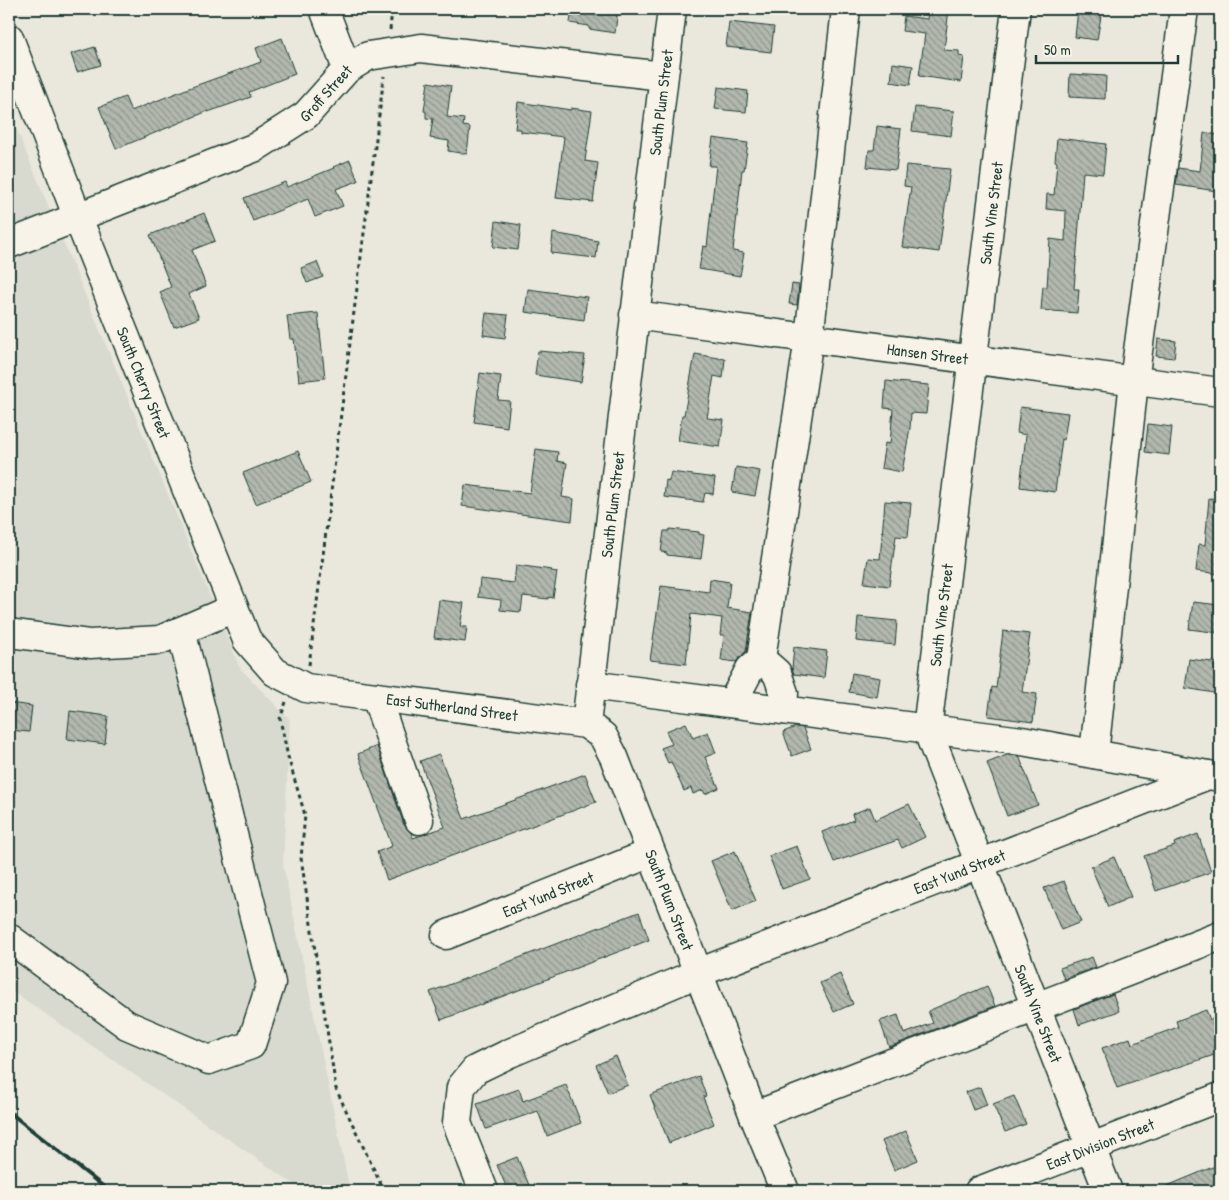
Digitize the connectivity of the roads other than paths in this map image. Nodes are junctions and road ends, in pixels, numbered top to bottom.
1 (324, 9) edge
2 (672, 9) edge
3 (846, 9) edge
4 (1016, 9) edge
5 (1184, 9) edge
6 (9, 38) edge
7 (347, 69) junction
8 (662, 76) junction
9 (78, 218) junction
10 (9, 244) edge
11 (634, 316) junction
12 (809, 338) junction
13 (973, 360) junction
14 (1134, 381) junction
15 (1220, 392) edge
16 (234, 608) junction
17 (182, 631) junction
18 (9, 633) edge
19 (761, 659) junction
20 (590, 685) junction
21 (309, 687) joint
22 (376, 697) junction
23 (732, 703) junction
24 (783, 710) junction
25 (586, 724) junction
26 (927, 729) junction
27 (1094, 754) junction
28 (1214, 776) edge
29 (419, 820) dead end
30 (651, 853) junction
31 (980, 864) junction
32 (446, 934) dead end
33 (1220, 936) edge
34 (9, 938) edge
35 (698, 973) junction
36 (1036, 1007) junction
37 (1220, 1097) edge
38 (754, 1116) junction
39 (1091, 1147) junction
40 (484, 1191) edge
41 (785, 1191) edge
42 (979, 1191) edge
43 (1108, 1191) edge

1 - 7 street
2 - 8 street, South Plum Street
3 - 12 street
4 - 13 street, South Vine Street
5 - 14 street
6 - 9 street, South Cherry Street
7 - 8 street, Groff Street
7 - 9 street, Groff Street
8 - 11 street, South Plum Street
9 - 10 street, Groff Street
9 - 16 street, South Cherry Street
11 - 12 street, Hansen Street
11 - 20 street, South Plum Street
12 - 13 street, Hansen Street
12 - 19 street
13 - 14 street, Hansen Street
13 - 26 street, South Vine Street
14 - 15 street, Hansen Street
14 - 27 street
16 - 17 street
16 - 21 street, South Cherry Street
17 - 18 street
17 - 34 street
19 - 23 street
19 - 24 street
20 - 23 street
20 - 25 street, South Plum Street
21 - 22 street, East Sutherland Street
22 - 25 street, East Sutherland Street
22 - 29 street
23 - 24 street
24 - 26 street
25 - 30 street, South Plum Street
26 - 27 street
26 - 31 street, South Vine Street
27 - 28 street
28 - 31 street, East Yund Street
30 - 32 street, East Yund Street
30 - 35 street, South Plum Street
31 - 35 street, East Yund Street
31 - 36 street, South Vine Street
33 - 36 street
35 - 38 street, South Plum Street
35 - 40 street
36 - 38 street
36 - 39 street, South Vine Street
37 - 39 street, East Division Street
38 - 41 street, South Plum Street
39 - 42 street, East Division Street
39 - 43 street, South Vine Street

